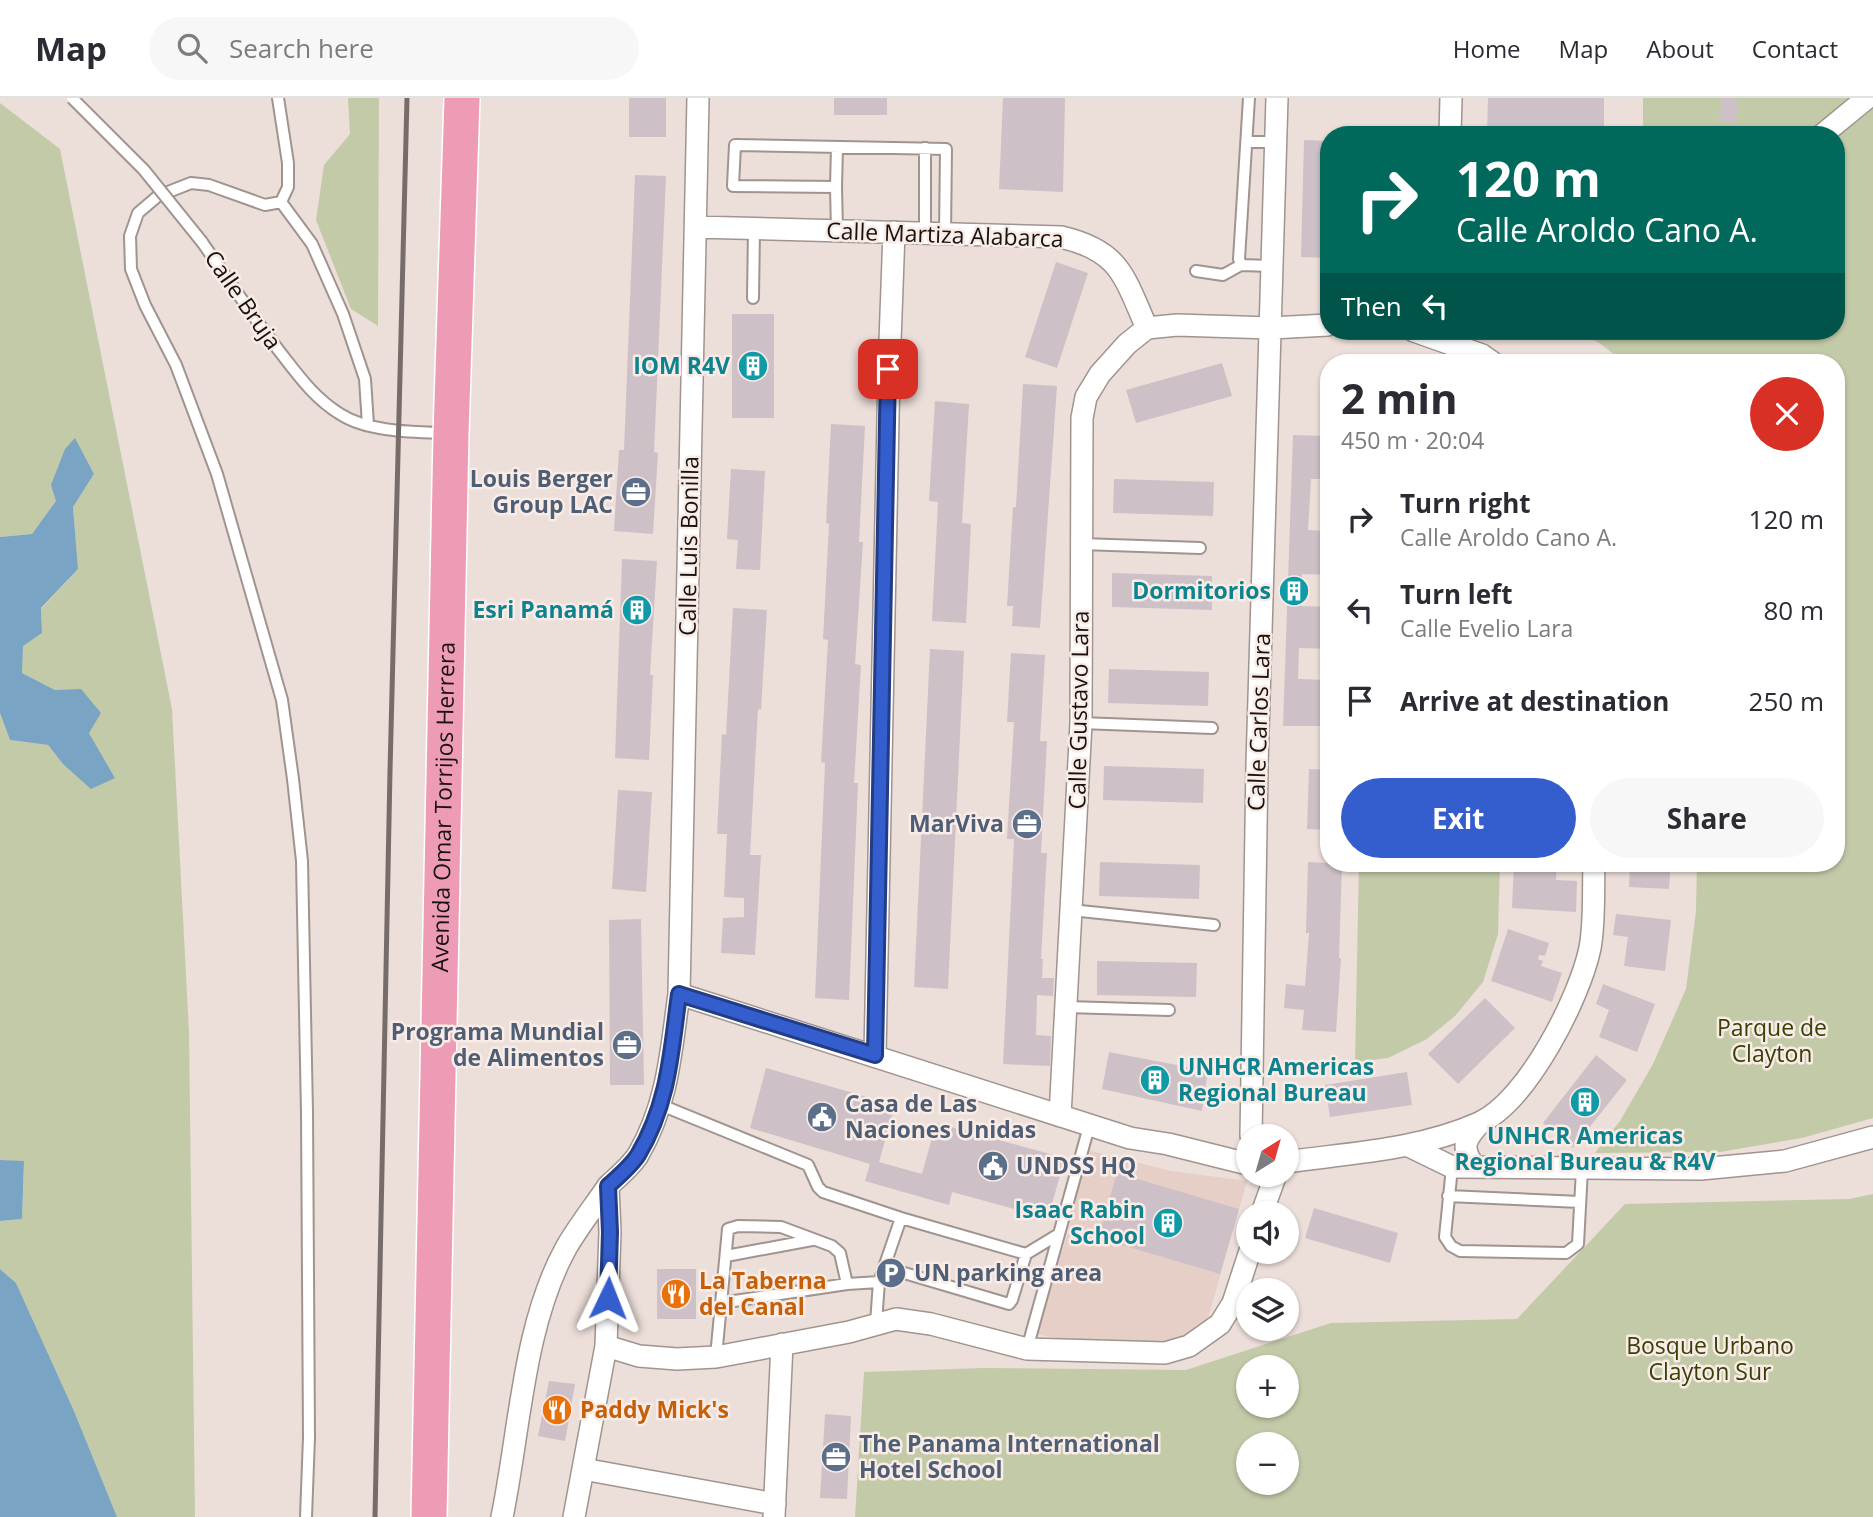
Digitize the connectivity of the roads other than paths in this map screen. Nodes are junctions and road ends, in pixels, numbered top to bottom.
1 (72, 98) edge
2 (278, 98) edge
3 (462, 98) edge
4 (698, 98) edge
5 (1249, 98) edge
6 (1278, 98) edge
7 (1451, 98) edge
8 (1867, 98) edge
9 (1450, 126) edge
10 (1833, 126) edge
11 (1247, 142) junction
12 (1276, 142) junction
13 (837, 146) junction
14 (925, 149) junction
15 (836, 187) junction
16 (281, 202) junction
17 (696, 227) junction
18 (754, 229) junction
19 (837, 231) junction
20 (894, 232) junction
21 (935, 233) junction
22 (1241, 265) junction
23 (1273, 266) junction
24 (1196, 271) dead end
25 (753, 298) dead end
26 (1320, 325) edge
27 (1147, 328) junction
28 (1271, 328) junction
29 (1440, 340) edge
30 (1479, 354) edge
31 (369, 425) junction
32 (451, 434) junction
33 (1081, 544) junction
34 (1200, 548) dead end
35 (1081, 723) junction
36 (1212, 728) dead end
37 (1594, 872) edge
38 (1072, 910) junction
39 (1214, 925) dead end
40 (679, 994) junction
41 (1066, 1007) junction
42 (1169, 1010) dead end
43 (875, 1055) junction
44 (661, 1105) junction
45 (1060, 1116) junction
46 (1480, 1123) junction
47 (1090, 1124) junction
48 (1251, 1124) edge
49 (1873, 1137) edge
50 (1409, 1146) junction
51 (1299, 1159) edge
52 (1236, 1161) edge
53 (1452, 1167) junction
54 (1475, 1167) junction
55 (1582, 1169) junction
56 (608, 1186) junction
57 (1448, 1196) junction
58 (1580, 1202) junction
59 (901, 1218) junction
60 (1059, 1234) junction
61 (813, 1240) junction
62 (1026, 1254) junction
63 (726, 1256) junction
64 (1246, 1264) edge
65 (884, 1267) junction
66 (879, 1282) junction
67 (847, 1284) junction
68 (721, 1303) junction
69 (877, 1324) junction
70 (782, 1344) junction
71 (606, 1346) junction
72 (1027, 1349) junction
73 (716, 1357) junction
74 (583, 1469) junction
75 (775, 1510) edge
76 (306, 1517) edge
77 (429, 1517) edge
78 (502, 1517) edge
79 (574, 1517) edge

1 - 31 lane, Calle Bruja, bridge
2 - 16 lane
3 - 32 main road, Avenida Omar Torrijos Herrera
4 - 17 street, Calle Luis Bonilla
5 - 11 lane
6 - 12 street, Calle Carlos Lara
7 - 9 street
8 - 10 street
11 - 12 lane
11 - 22 lane
12 - 23 street, Calle Carlos Lara
13 - 14 lane
13 - 15 lane
13 - 15 lane
14 - 21 lane
14 - 21 lane
15 - 19 lane
16 - 31 lane
16 - 76 lane
17 - 18 street, Calle Martiza Alabarca
17 - 40 street, Calle Luis Bonilla
18 - 19 street, Calle Martiza Alabarca
18 - 25 lane
19 - 20 street, Calle Martiza Alabarca
20 - 21 street, Calle Martiza Alabarca
20 - 43 street
21 - 27 street, Calle Martiza Alabarca
22 - 23 lane
22 - 24 lane
23 - 28 street, Calle Carlos Lara
26 - 28 street
27 - 28 street
27 - 33 street, Calle Gustavo Lara
28 - 48 street, Calle Carlos Lara
29 - 30 street
31 - 32 lane, Calle Bruja
32 - 77 main road, Avenida Omar Torrijos Herrera
33 - 34 lane
33 - 35 street, Calle Gustavo Lara
35 - 36 lane
35 - 38 street, Calle Gustavo Lara
37 - 46 street
38 - 39 lane
38 - 41 street, Calle Gustavo Lara
40 - 43 street
40 - 44 street, Calle Luis Bonilla
41 - 42 lane
41 - 45 street, Calle Gustavo Lara
43 - 45 street
44 - 56 street, Calle Luis Bonilla
44 - 59 lane
45 - 47 street
46 - 50 street
46 - 54 street
47 - 52 street
47 - 60 lane
49 - 55 street
50 - 51 street
50 - 53 street
53 - 54 street
53 - 57 lane
54 - 55 street
55 - 58 lane
56 - 71 street
56 - 78 street, Calle Luis Bonilla
57 - 58 lane
57 - 58 lane
59 - 62 lane
59 - 65 lane
60 - 62 lane
60 - 72 lane
61 - 63 lane
61 - 63 lane
61 - 67 lane
62 - 65 lane
63 - 68 lane
64 - 72 street
65 - 66 lane
66 - 67 lane
66 - 69 lane
67 - 68 lane
68 - 73 lane
69 - 70 street
69 - 72 street
70 - 73 street
70 - 75 street
71 - 73 street
71 - 74 street
74 - 75 street
74 - 79 street

